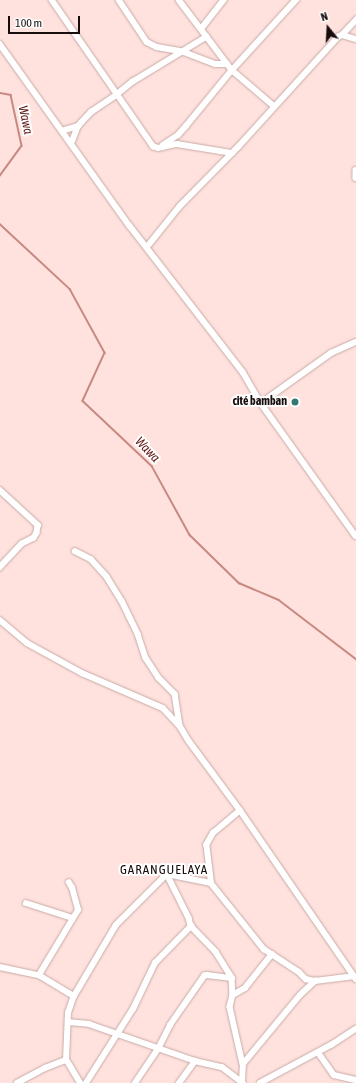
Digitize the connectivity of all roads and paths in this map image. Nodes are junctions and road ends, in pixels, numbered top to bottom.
1 (52, 0) edge
2 (119, 0) edge
3 (179, 0) edge
4 (224, 0) edge
5 (296, 0) edge
6 (356, 20) edge
7 (201, 29) junction
8 (342, 35) junction
9 (206, 37) junction
10 (356, 39) edge
11 (0, 44) edge
12 (184, 52) junction
13 (227, 64) junction
14 (232, 70) junction
15 (116, 95) junction
16 (274, 106) junction
17 (78, 126) junction
18 (62, 131) junction
19 (71, 144) junction
20 (158, 148) junction
21 (232, 153) junction
22 (356, 170) edge
23 (356, 178) edge
24 (147, 247) junction
25 (356, 342) edge
26 (261, 403) junction
27 (0, 490) edge
28 (356, 536) edge
29 (75, 551) dead end
30 (0, 568) edge
31 (0, 620) edge
32 (180, 726) junction
33 (240, 810) junction
34 (167, 874) junction
35 (211, 882) junction
36 (69, 883) dead end
37 (26, 903) dead end
38 (73, 918) junction
39 (191, 926) junction
40 (272, 954) junction
41 (0, 967) edge
42 (39, 975) junction
43 (232, 978) junction
44 (355, 978) edge
45 (315, 981) junction
46 (233, 995) junction
47 (74, 996) junction
48 (68, 1022) junction
49 (356, 1029) edge
50 (118, 1034) junction
51 (158, 1049) junction
52 (318, 1052) junction
53 (66, 1060) junction
54 (195, 1061) junction
55 (243, 1064) junction
56 (356, 1080) edge
57 (243, 1082) edge
58 (16, 1083) edge
59 (80, 1083) edge
60 (86, 1083) edge
61 (134, 1083) edge
62 (179, 1083) edge
63 (260, 1083) edge

1 - 15 street
2 - 12 street
3 - 7 street
4 - 7 street
5 - 14 street
6 - 8 street
7 - 9 street
8 - 10 street
8 - 16 street
9 - 12 street
9 - 13 street
11 - 18 street
12 - 13 street
12 - 15 street
13 - 14 street
14 - 16 street
14 - 20 street
15 - 17 street
15 - 20 street
16 - 21 street
17 - 18 street
17 - 19 street
18 - 19 street
19 - 24 street
20 - 21 street
21 - 24 street
22 - 23 street
24 - 26 street
25 - 26 street
26 - 28 street
27 - 30 street
29 - 32 street
31 - 32 street
32 - 33 street
33 - 35 street
33 - 44 street
34 - 35 street
34 - 39 street
34 - 47 street
35 - 40 street
36 - 38 street
37 - 38 street
38 - 42 street
39 - 43 street
39 - 50 street
40 - 45 street
40 - 46 street
41 - 42 street
42 - 47 street
43 - 46 street
43 - 51 street
44 - 45 street
45 - 55 street
46 - 55 street
47 - 48 street
48 - 50 street
48 - 53 street
49 - 52 street
50 - 51 street
50 - 60 street
51 - 54 street
51 - 61 street
52 - 56 street
52 - 63 street
53 - 58 street
53 - 59 street
54 - 57 street
54 - 62 street
55 - 57 street

